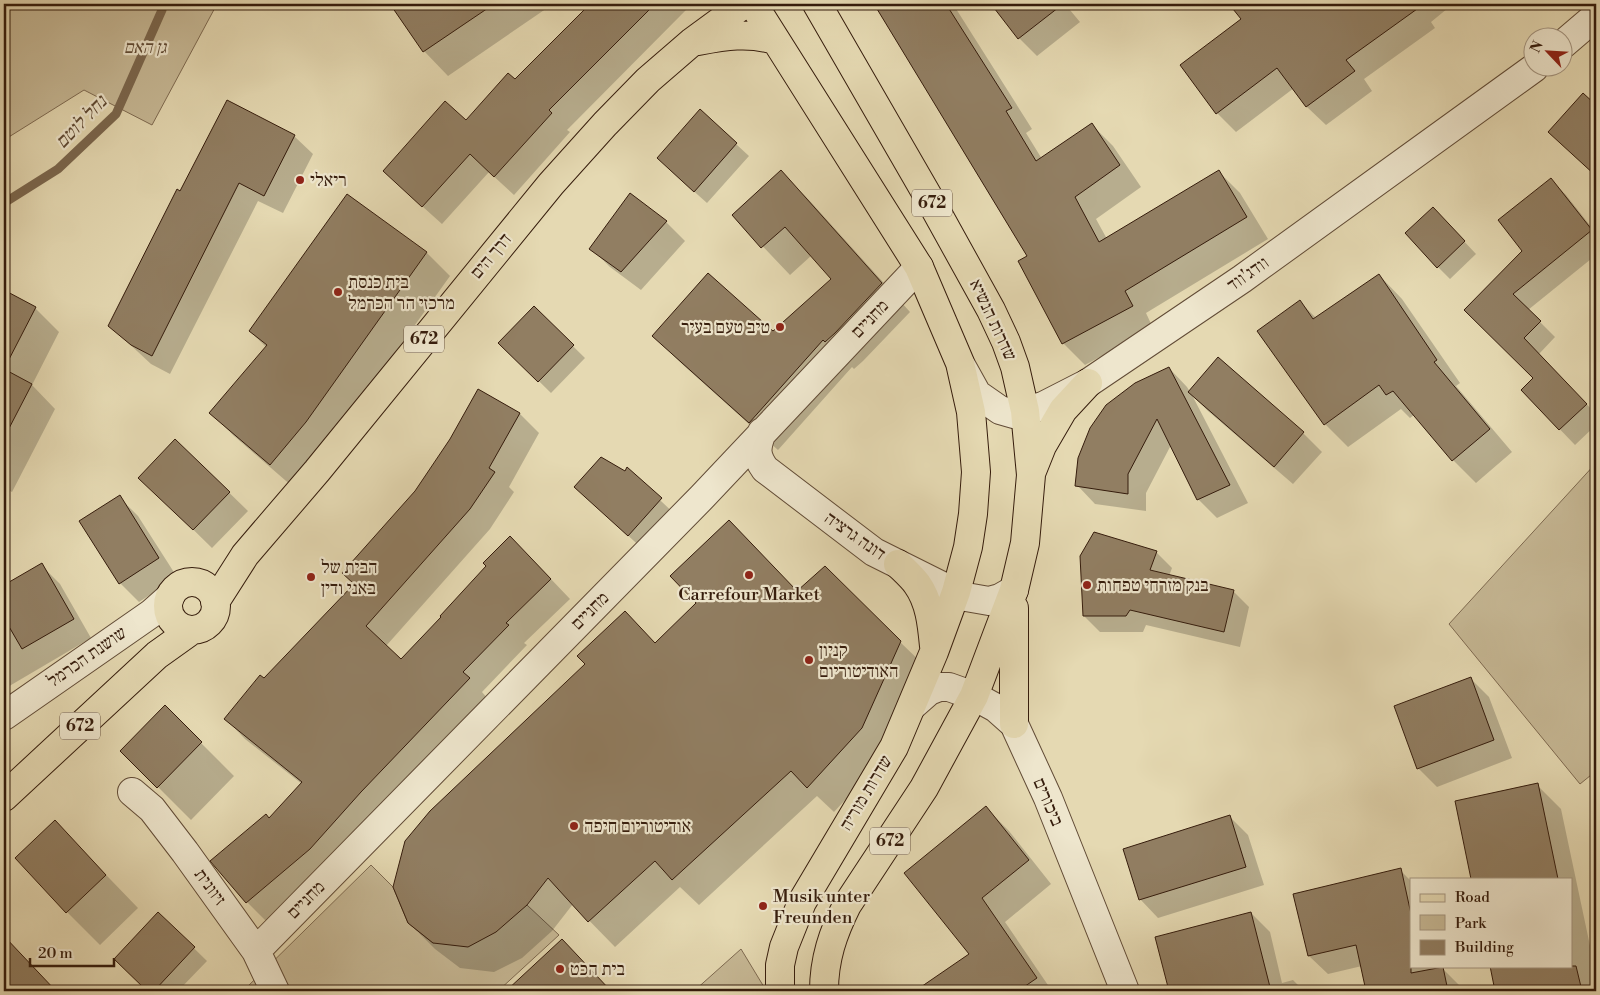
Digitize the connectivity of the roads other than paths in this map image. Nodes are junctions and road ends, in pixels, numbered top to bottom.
1 (744, 4) edge
2 (752, 4) edge
3 (817, 4) edge
4 (1596, 16) edge
5 (1572, 36) edge
6 (775, 40) junction
7 (692, 42) junction
8 (1522, 77) edge
9 (919, 267) junction
10 (960, 363) junction
11 (1088, 383) junction
12 (1025, 411) junction
13 (762, 432) junction
14 (1030, 475) junction
15 (776, 478) junction
16 (702, 497) junction
17 (245, 556) junction
18 (898, 564) junction
19 (195, 582) junction
20 (1014, 590) junction
21 (956, 592) junction
22 (215, 602) junction
23 (178, 616) junction
24 (934, 652) junction
25 (974, 696) junction
26 (912, 706) junction
27 (4, 716) edge
28 (1014, 724) junction
29 (132, 792) dead end
30 (4, 797) edge
31 (256, 950) junction
32 (275, 991) edge
33 (780, 991) edge
34 (824, 991) edge
35 (1125, 991) edge

1 - 7 main road, דרך הים / 672
2 - 6 main road, 672
3 - 12 main road, שדרות הנשיא / 672
4 - 5 street
6 - 7 main road
6 - 9 main road, 672
7 - 17 main road, דרך הים / 672
8 - 11 street, וודג'ווד
9 - 10 main road, 672
9 - 13 street, מחניים
10 - 12 street, וודג'ווד
10 - 21 main road, 672
11 - 12 street, וודג'ווד
11 - 14 main road
12 - 14 main road, שדרות הנשיא / 672
13 - 15 street, דונה גרציה
13 - 16 street, מחניים
14 - 20 main road, שדרות הנשיא / 672
15 - 16 street
15 - 18 street, דונה גרציה
16 - 31 street, מחניים
17 - 19 main road, דרך הים / 672
17 - 22 main road, דרך הים / 672
18 - 21 street, דונה גרציה
18 - 24 main road
19 - 22 main road
19 - 23 main road, 672
20 - 21 street, דונה גרציה
20 - 25 main road, שדרות הנשיא / 672
20 - 28 main road
21 - 24 main road, שדרות מוריה / 672
22 - 23 main road, 672
23 - 27 street, שושנת הכרמל
23 - 30 main road, 672
24 - 26 main road, שדרות מוריה / 672
25 - 26 street, ביכורים
25 - 28 street, ביכורים
25 - 34 main road, 672
26 - 33 main road, שדרות מוריה / 672
28 - 35 street, ביכורים
29 - 31 street, זיוונית
31 - 32 street, זיוונית

